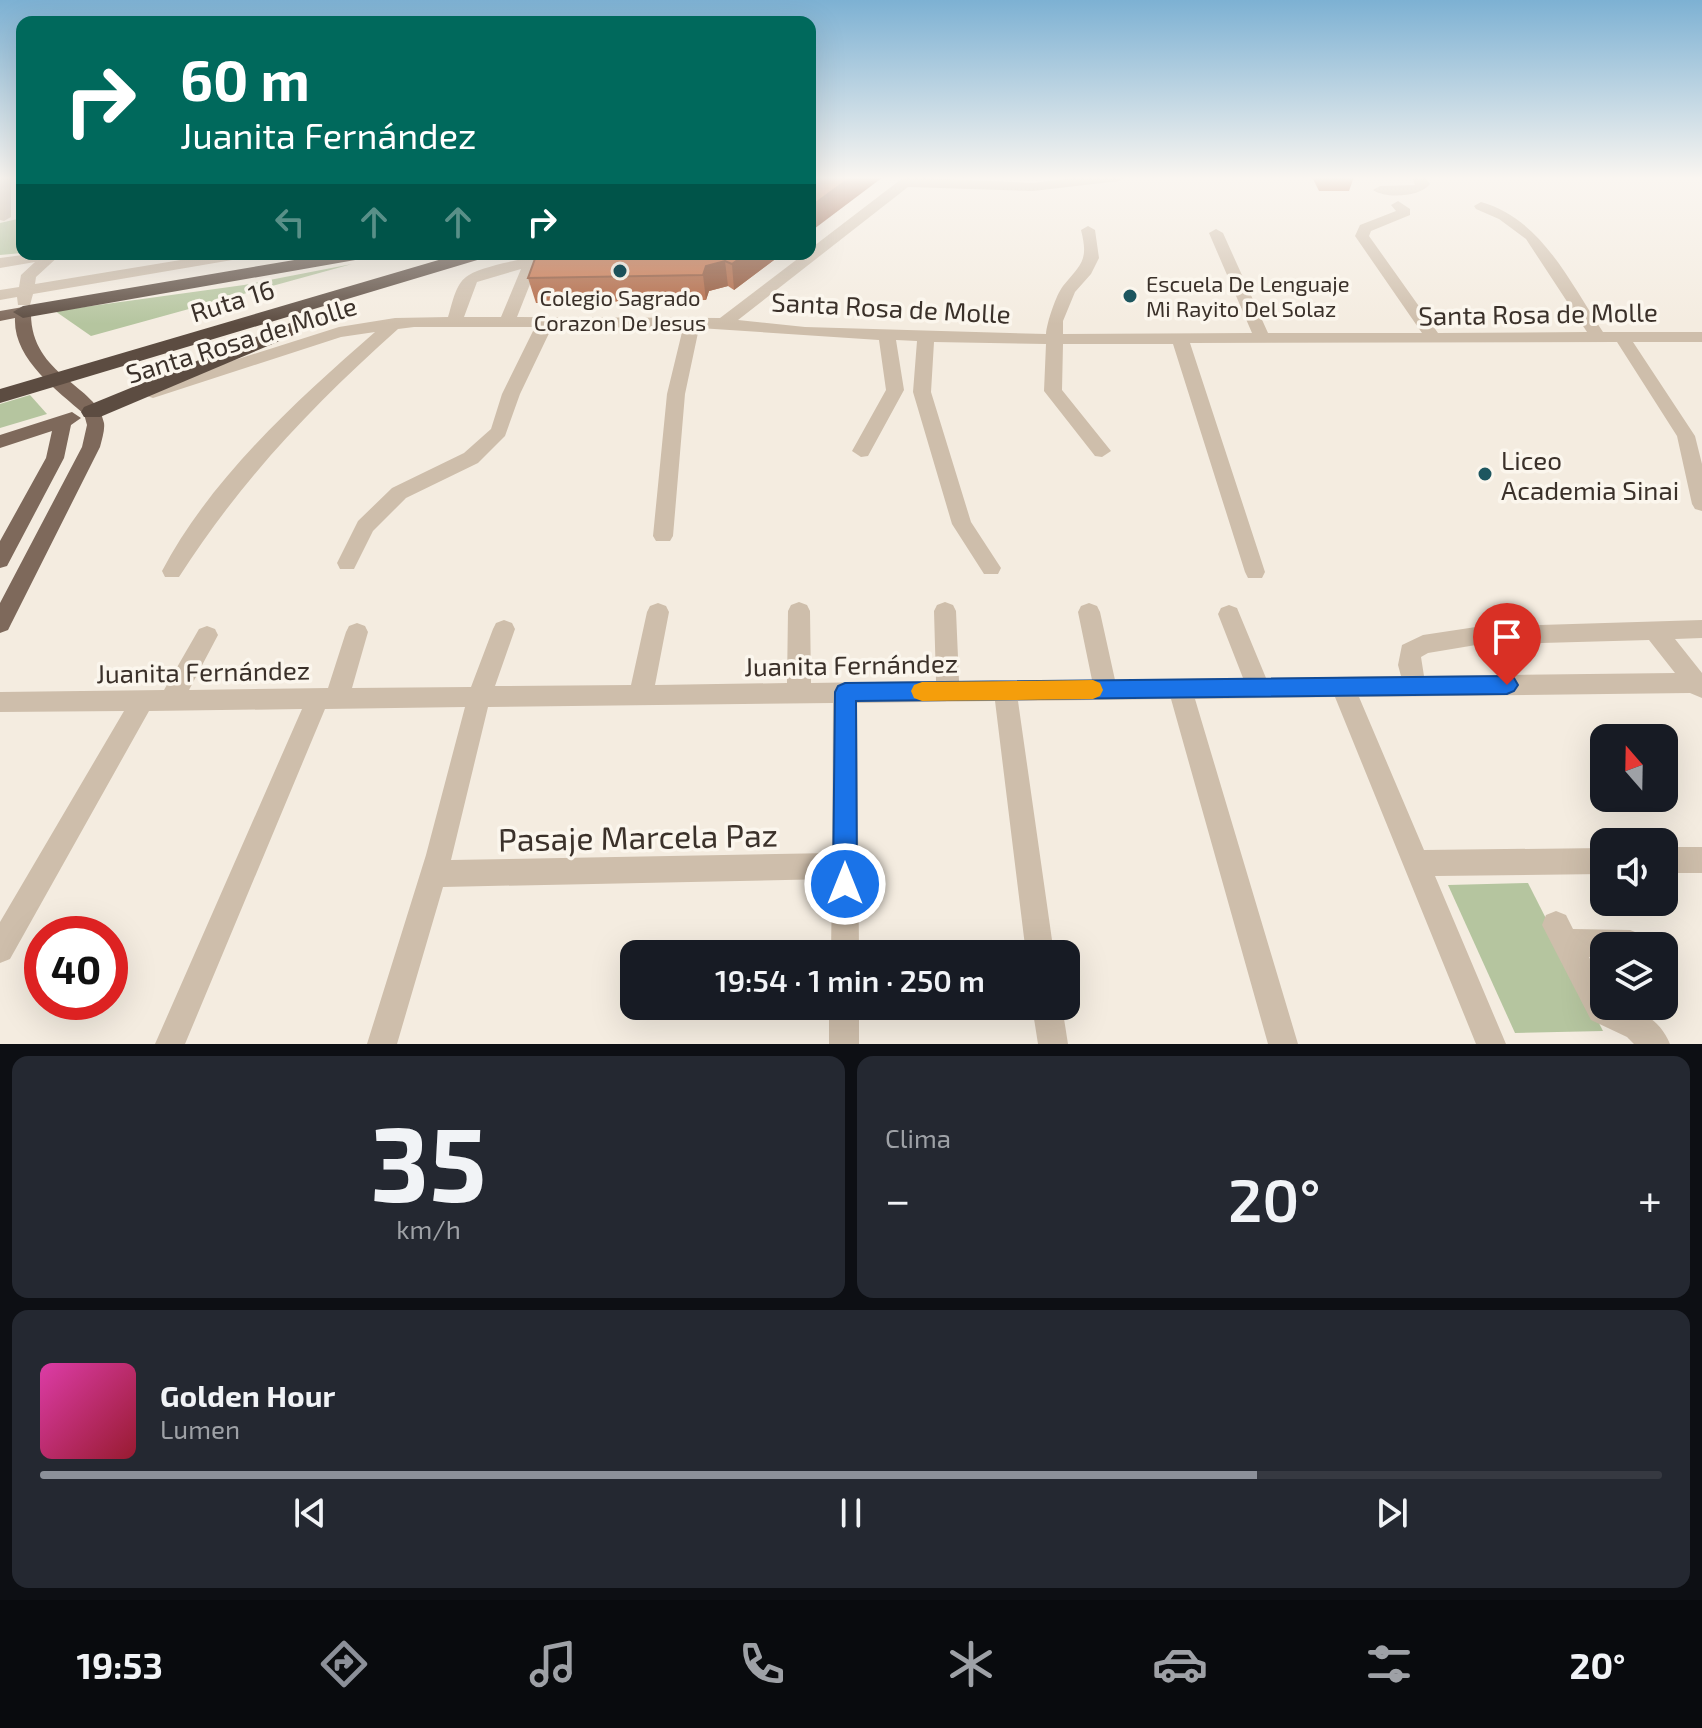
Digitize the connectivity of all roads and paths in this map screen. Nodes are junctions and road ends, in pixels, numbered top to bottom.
1 (850, 226) edge
2 (1371, 226) edge
3 (1517, 226) edge
4 (1088, 230) dead end
5 (1216, 233) dead end
6 (816, 252) edge
7 (28, 260) edge
8 (48, 260) edge
9 (199, 260) edge
10 (326, 260) edge
11 (417, 260) edge
12 (458, 260) edge
13 (470, 260) edge
14 (536, 260) edge
15 (806, 260) edge
16 (532, 261) junction
17 (0, 265) edge
18 (25, 290) junction
19 (1, 295) edge
20 (23, 312) junction
21 (0, 316) edge
22 (455, 322) junction
23 (507, 322) junction
24 (546, 322) junction
25 (395, 323) junction
26 (692, 323) junction
27 (724, 323) junction
28 (887, 336) junction
29 (926, 337) junction
30 (1702, 337) edge
31 (1054, 338) junction
32 (1599, 338) junction
33 (1622, 338) junction
34 (1180, 339) junction
35 (1263, 340) junction
36 (1435, 340) junction
37 (0, 382) edge
38 (0, 396) edge
39 (92, 412) junction
40 (63, 421) junction
41 (0, 442) edge
42 (861, 451) dead end
43 (1102, 451) dead end
44 (1702, 504) edge
45 (663, 536) dead end
46 (0, 560) edge
47 (347, 563) dead end
48 (991, 568) dead end
49 (172, 571) dead end
50 (1255, 572) dead end
51 (799, 611) dead end
52 (945, 611) dead end
53 (658, 612) dead end
54 (1089, 612) dead end
55 (1229, 614) dead end
56 (0, 624) edge
57 (504, 629) dead end
58 (1654, 629) junction
59 (1702, 629) edge
60 (357, 632) dead end
61 (207, 635) dead end
62 (1416, 686) junction
63 (1700, 686) edge
64 (1343, 687) junction
65 (1180, 688) junction
66 (1259, 688) junction
67 (1106, 689) junction
68 (948, 691) junction
69 (1005, 691) junction
70 (845, 692) junction
71 (799, 693) junction
72 (641, 694) junction
73 (479, 697) junction
74 (328, 698) junction
75 (143, 700) junction
76 (171, 700) junction
77 (0, 702) edge
78 (1678, 860) edge
79 (1702, 860) edge
80 (1590, 861) edge
81 (1416, 863) junction
82 (845, 866) junction
83 (433, 874) junction
84 (1590, 938) edge
85 (845, 940) edge
86 (1038, 940) edge
87 (0, 949) edge
88 (1590, 990) edge
89 (844, 1020) edge
90 (1049, 1020) edge
91 (1624, 1020) edge
92 (170, 1044) edge
93 (382, 1044) edge
94 (844, 1044) edge
95 (1053, 1044) edge
96 (1283, 1044) edge
97 (1491, 1044) edge
98 (1655, 1044) edge

1 - 6 street
2 - 36 street
3 - 32 street
4 - 31 street
5 - 35 street
7 - 17 street
8 - 18 street
9 - 18 street
10 - 20 highway
11 - 37 highway, Ruta 16
12 - 38 highway, Ruta 16
13 - 39 highway
14 - 16 street
15 - 27 street
16 - 22 street
16 - 23 street
17 - 19 street
18 - 19 street
18 - 20 street
20 - 21 main road
20 - 39 main road
22 - 23 street, Santa Rosa de Molle
22 - 25 street, Santa Rosa de Molle
23 - 24 street, Santa Rosa de Molle
24 - 26 street, Santa Rosa de Molle
24 - 47 street
25 - 39 street, Santa Rosa de Molle
25 - 49 street
26 - 27 street, Santa Rosa de Molle
26 - 45 street
27 - 28 street, Santa Rosa de Molle
28 - 29 street, Santa Rosa de Molle
28 - 42 street
29 - 31 street, Santa Rosa de Molle
29 - 48 street
30 - 33 street, Santa Rosa de Molle
31 - 34 street, Santa Rosa de Molle
31 - 43 street
32 - 33 street, Santa Rosa de Molle
32 - 36 street, Santa Rosa de Molle
33 - 44 street
34 - 35 street, Santa Rosa de Molle
34 - 50 street
35 - 36 street, Santa Rosa de Molle
39 - 40 main road
39 - 56 main road
40 - 41 main road
40 - 46 main road
51 - 71 street
52 - 68 street
53 - 72 street
54 - 67 street
55 - 66 street
57 - 73 street
58 - 59 street
58 - 62 street
58 - 63 street
60 - 74 street
61 - 76 street
62 - 63 street, Juanita Fernández
62 - 64 street, Juanita Fernández
64 - 66 street, Juanita Fernández
64 - 81 street
65 - 66 street, Juanita Fernández
65 - 67 street, Juanita Fernández
65 - 96 street
67 - 69 street, Juanita Fernández
68 - 69 street, Juanita Fernández
68 - 70 street, Juanita Fernández
69 - 86 street
70 - 71 street, Juanita Fernández
70 - 82 street
71 - 72 street, Juanita Fernández
72 - 73 street, Juanita Fernández
73 - 74 street, Juanita Fernández
73 - 83 street
74 - 76 street, Juanita Fernández
74 - 92 street
75 - 76 street, Juanita Fernández
75 - 77 street, Juanita Fernández
75 - 87 street
78 - 79 street
80 - 81 street
81 - 97 street
82 - 83 street, Pasaje Marcela Paz
82 - 85 street
83 - 93 street
84 - 88 street
89 - 94 street
90 - 95 street
91 - 98 street

